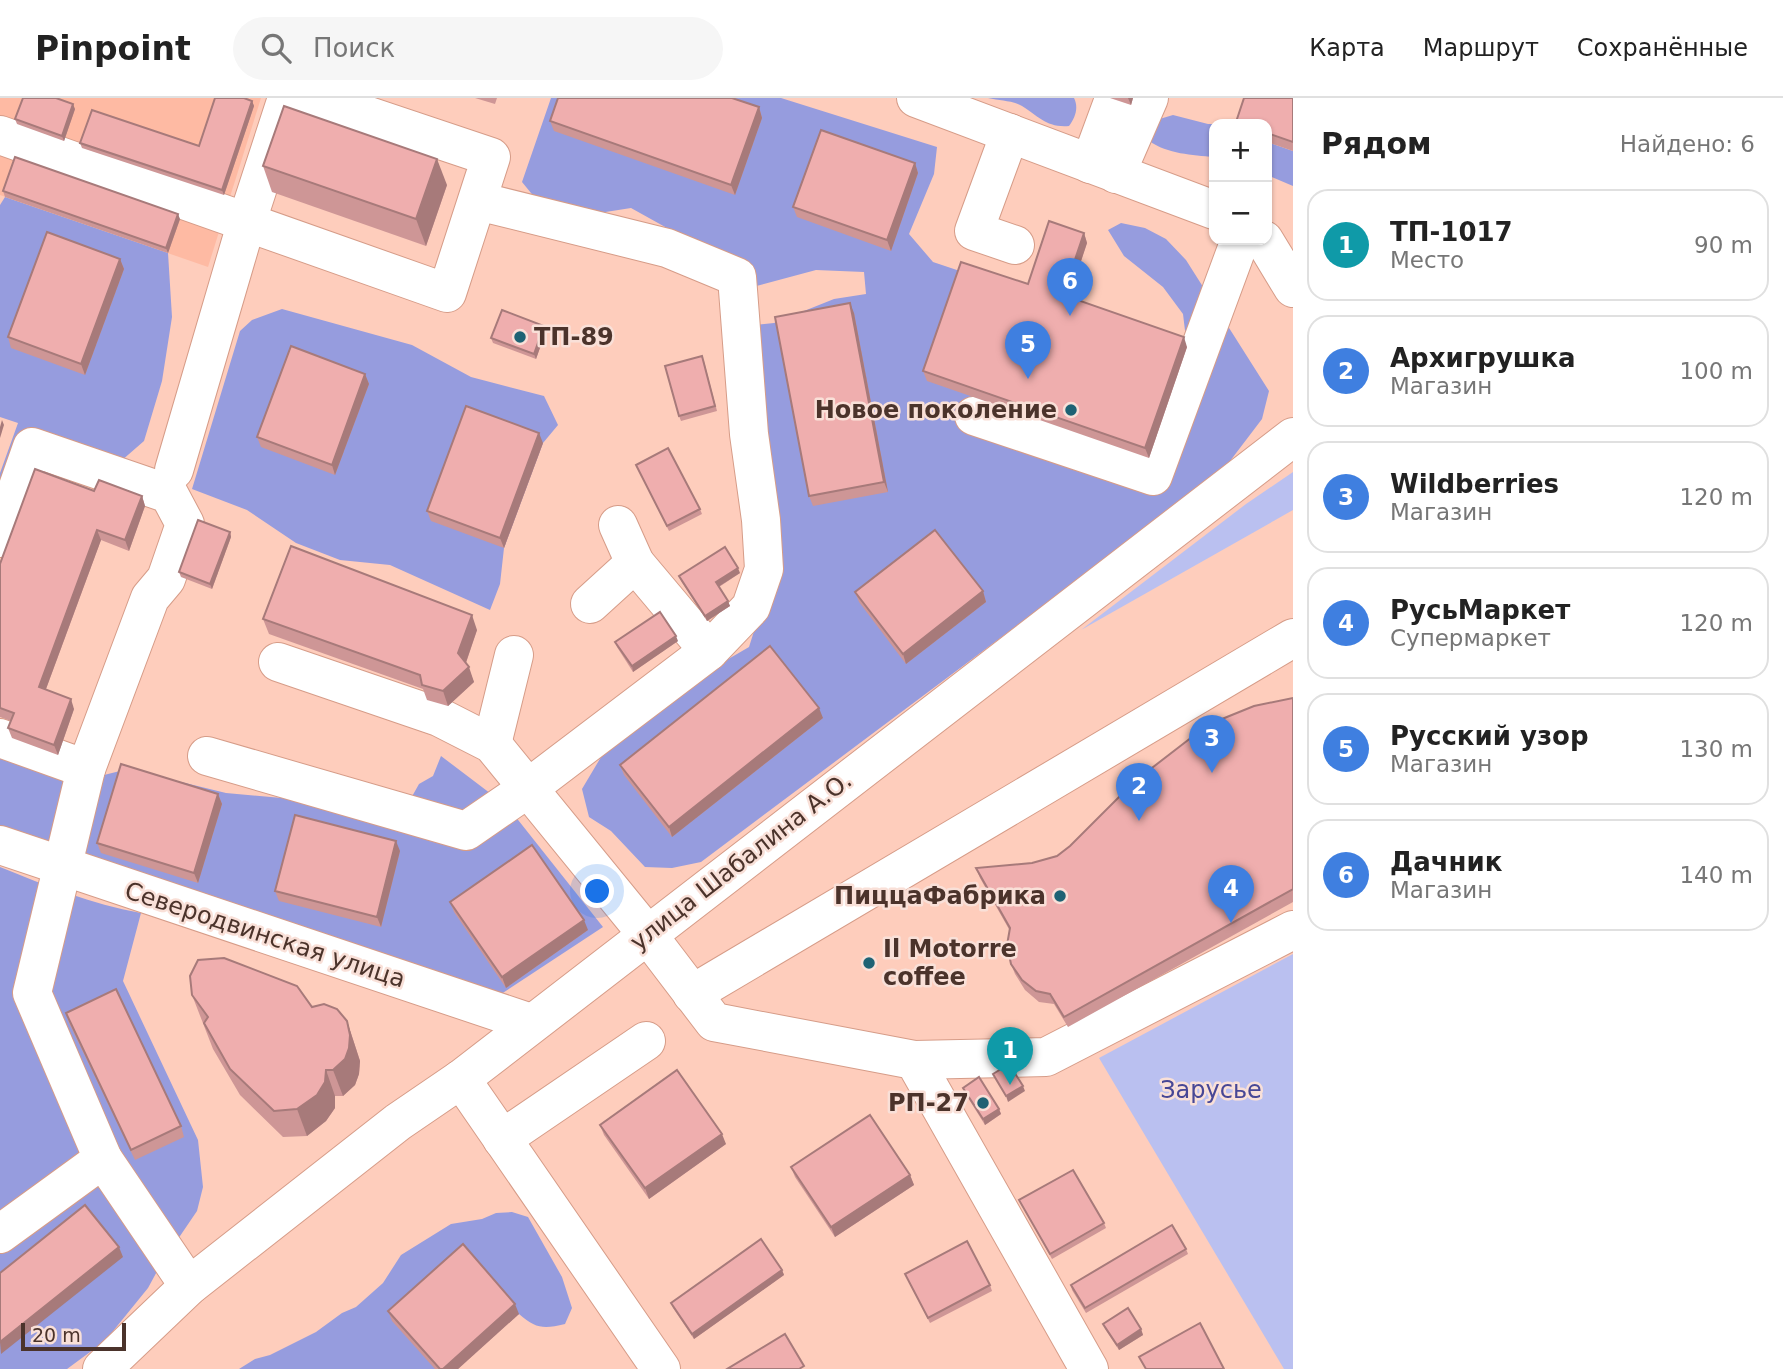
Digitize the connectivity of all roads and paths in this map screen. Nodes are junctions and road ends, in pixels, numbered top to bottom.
1 (287, 98) edge
2 (316, 98) edge
3 (916, 98) edge
4 (1131, 99) edge
5 (1010, 134) junction
6 (0, 135) edge
7 (1103, 169) junction
8 (478, 201) junction
9 (1209, 209) edge
10 (247, 221) junction
11 (1272, 232) edge
12 (1293, 238) edge
13 (1015, 245) dead end
14 (1238, 245) edge
15 (1267, 245) edge
16 (1293, 288) edge
17 (974, 416) dead end
18 (1293, 437) edge
19 (174, 470) dead end
20 (618, 525) dead end
21 (0, 538) edge
22 (635, 563) junction
23 (590, 604) dead end
24 (1293, 638) edge
25 (709, 651) junction
26 (514, 655) dead end
27 (278, 662) dead end
28 (0, 738) edge
29 (492, 744) junction
30 (207, 756) dead end
31 (86, 769) junction
32 (527, 789) junction
33 (0, 845) edge
34 (61, 867) junction
35 (1293, 930) edge
36 (647, 934) junction
37 (692, 994) junction
38 (531, 1024) junction
39 (646, 1041) dead end
40 (914, 1060) junction
41 (461, 1079) junction
42 (502, 1139) junction
43 (103, 1159) junction
44 (0, 1234) edge
45 (189, 1286) junction
46 (102, 1369) edge
47 (661, 1369) edge
48 (1089, 1369) edge

1 - 10 street
2 - 8 street
3 - 5 street
4 - 7 street
5 - 7 street
5 - 13 street
6 - 10 street
7 - 9 street
8 - 10 street
8 - 25 street
10 - 19 street
11 - 12 street
14 - 17 street
15 - 16 street
18 - 36 street, улица Шабалина А.О.
20 - 22 street
21 - 31 street
22 - 23 street
22 - 25 street
24 - 37 street
25 - 32 street
26 - 29 street
27 - 29 street
28 - 31 street
29 - 32 street
30 - 32 street
31 - 34 street
32 - 36 street
33 - 34 street, Северодвинская улица
34 - 38 street, Северодвинская улица
34 - 43 street
35 - 40 street
36 - 37 street
36 - 38 street, улица Шабалина А.О.
37 - 40 street
38 - 41 street, улица Шабалина А.О.
39 - 42 street
40 - 48 street
41 - 42 street
41 - 45 street, улица Шабалина А.О.
42 - 47 street
43 - 44 street
43 - 45 street
45 - 46 street, улица Шабалина А.О.

